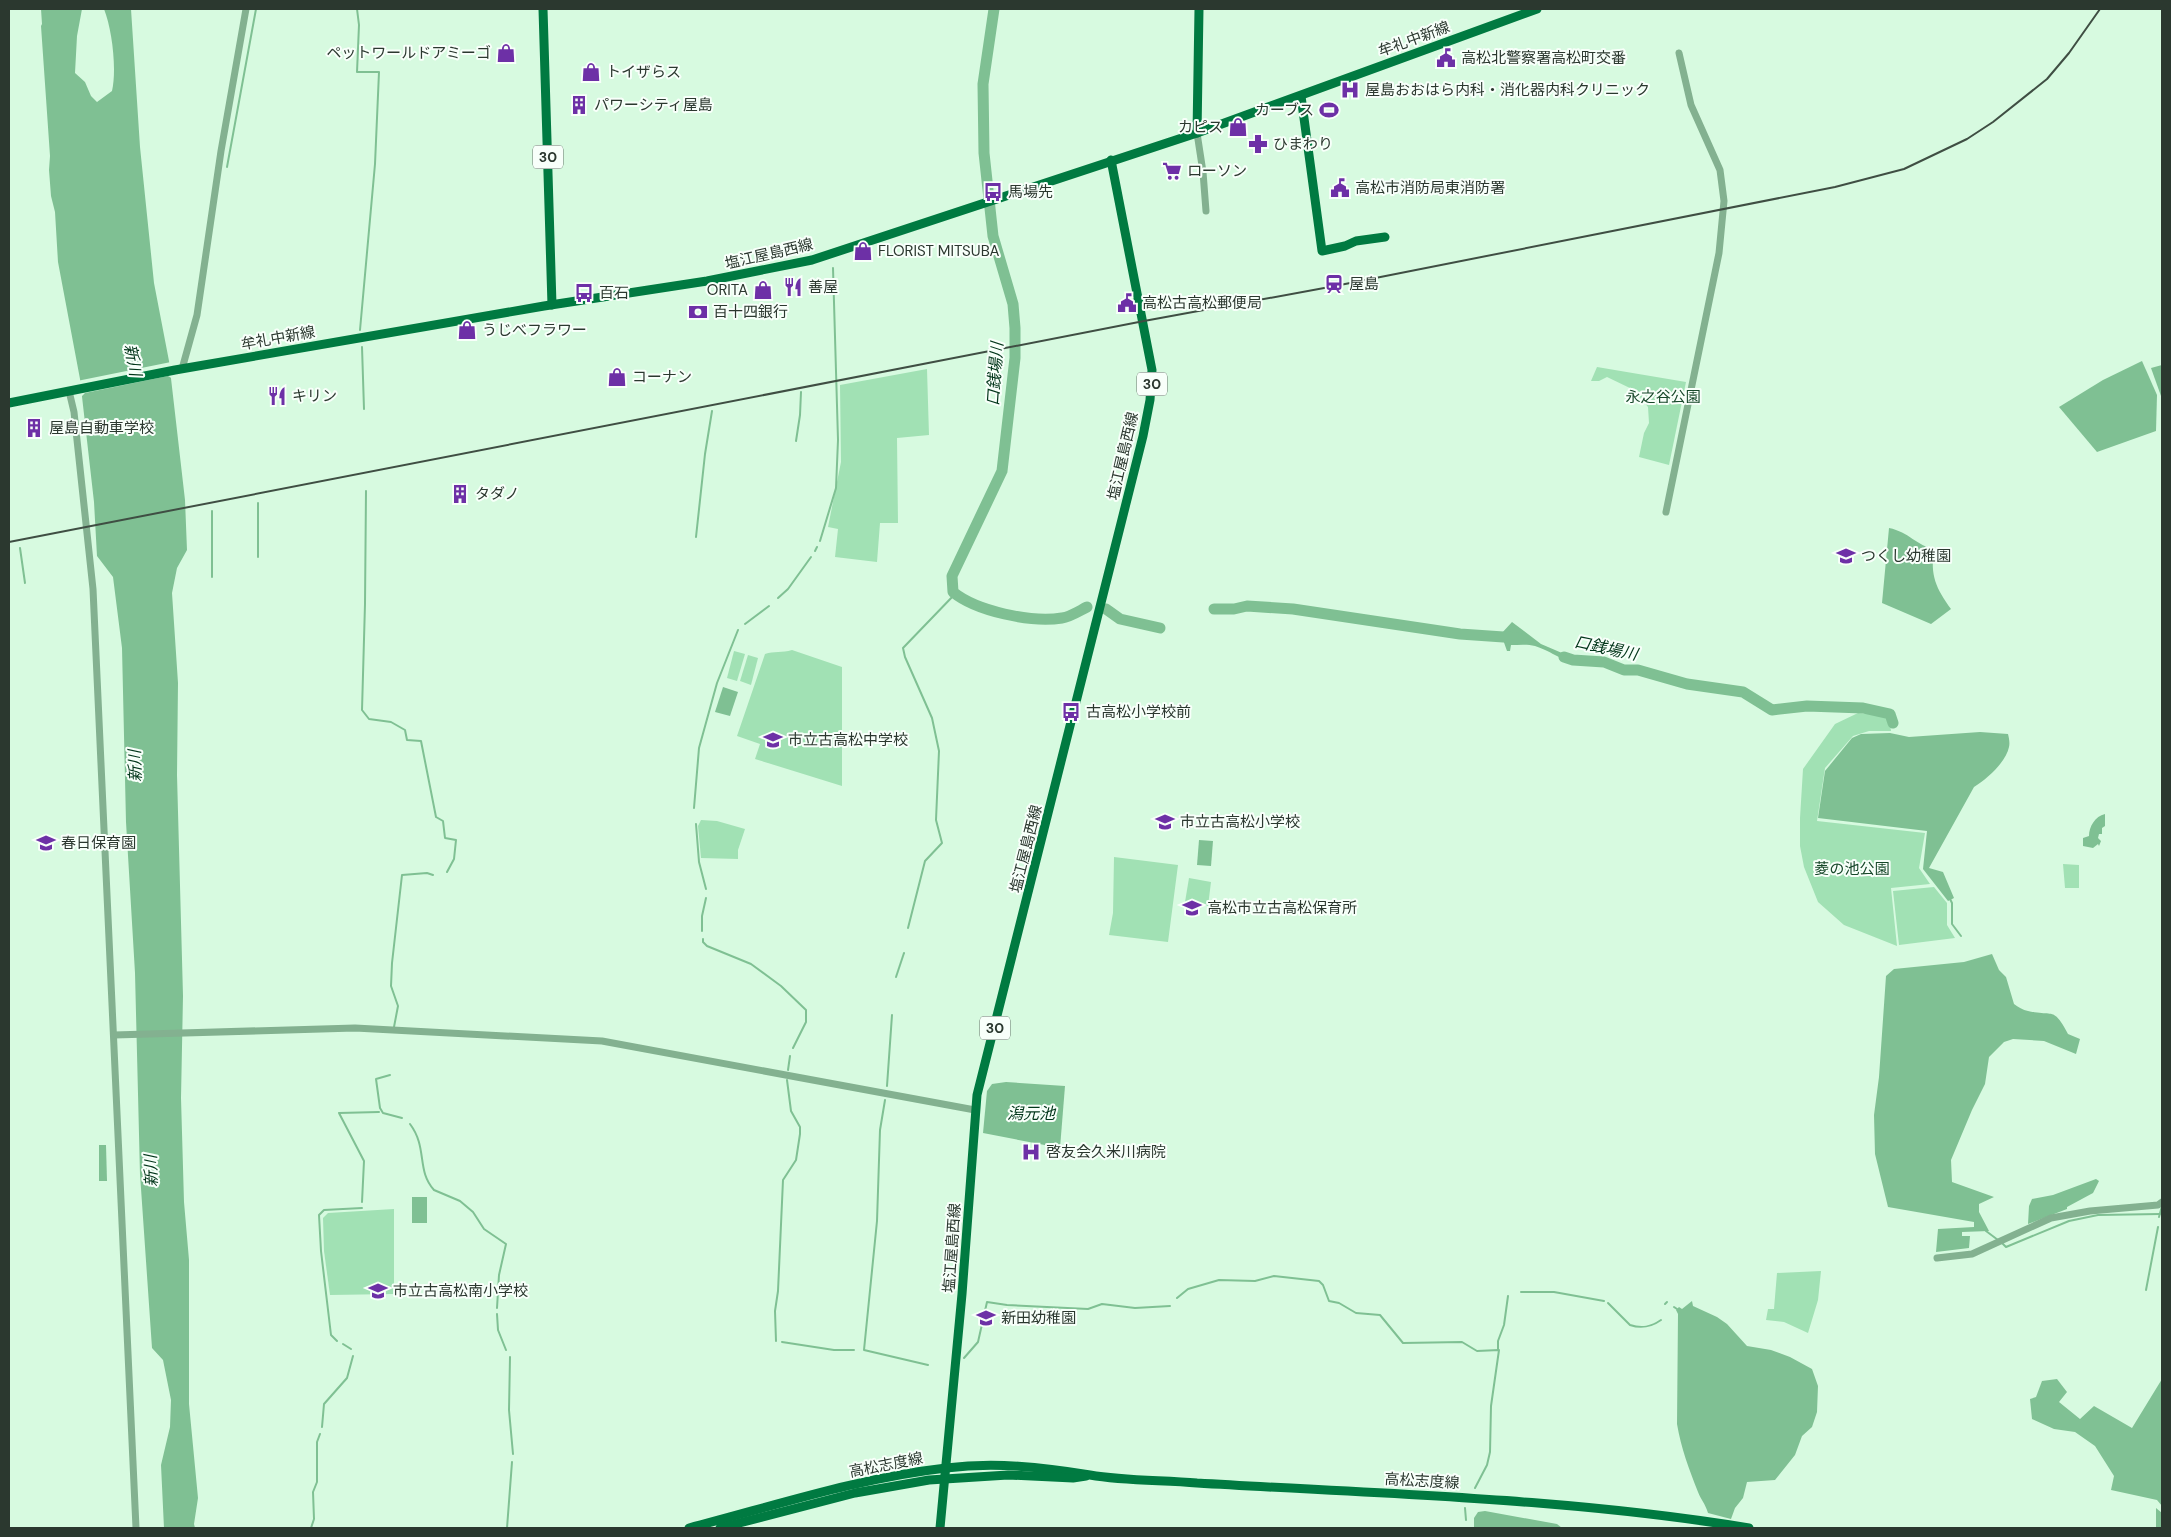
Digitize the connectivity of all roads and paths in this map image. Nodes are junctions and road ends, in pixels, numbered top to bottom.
1 (246, 9) edge
2 (544, 9) edge
3 (1199, 9) edge
4 (1537, 9) edge
5 (1678, 53) dead end
6 (1301, 96) junction
7 (1197, 133) junction
8 (1111, 160) junction
9 (1206, 211) dead end
10 (1385, 237) dead end
11 (552, 305) junction
12 (179, 369) junction
13 (74, 390) junction
14 (9, 402) edge
15 (1666, 512) dead end
16 (115, 1035) junction
17 (975, 1110) junction
18 (2162, 1202) edge
19 (1937, 1258) dead end
20 (946, 1468) junction
21 (1091, 1475) junction
22 (945, 1479) junction
23 (136, 1528) edge
24 (689, 1528) edge
25 (720, 1528) edge
26 (940, 1528) edge
27 (1749, 1528) edge

1 - 12 street
2 - 11 main road, 30
3 - 7 main road
4 - 6 main road, 牟礼中新線
5 - 15 street
6 - 7 main road, 牟礼中新線
6 - 10 main road
7 - 8 main road
7 - 9 street
8 - 11 main road, 塩江屋島西線
8 - 17 main road, 塩江屋島西線 / 30
11 - 12 main road, 牟礼中新線
12 - 13 main road, 牟礼中新線
13 - 14 main road, 牟礼中新線
13 - 16 street
16 - 17 street
16 - 23 street
17 - 20 main road, 塩江屋島西線 / 30
18 - 19 street
20 - 21 main road, 高松志度線
20 - 22 main road, 塩江屋島西線 / 30
20 - 24 main road, 高松志度線
21 - 22 main road, 高松志度線
21 - 27 main road, 高松志度線
22 - 25 main road, 高松志度線
22 - 26 main road, 塩江屋島西線 / 30

